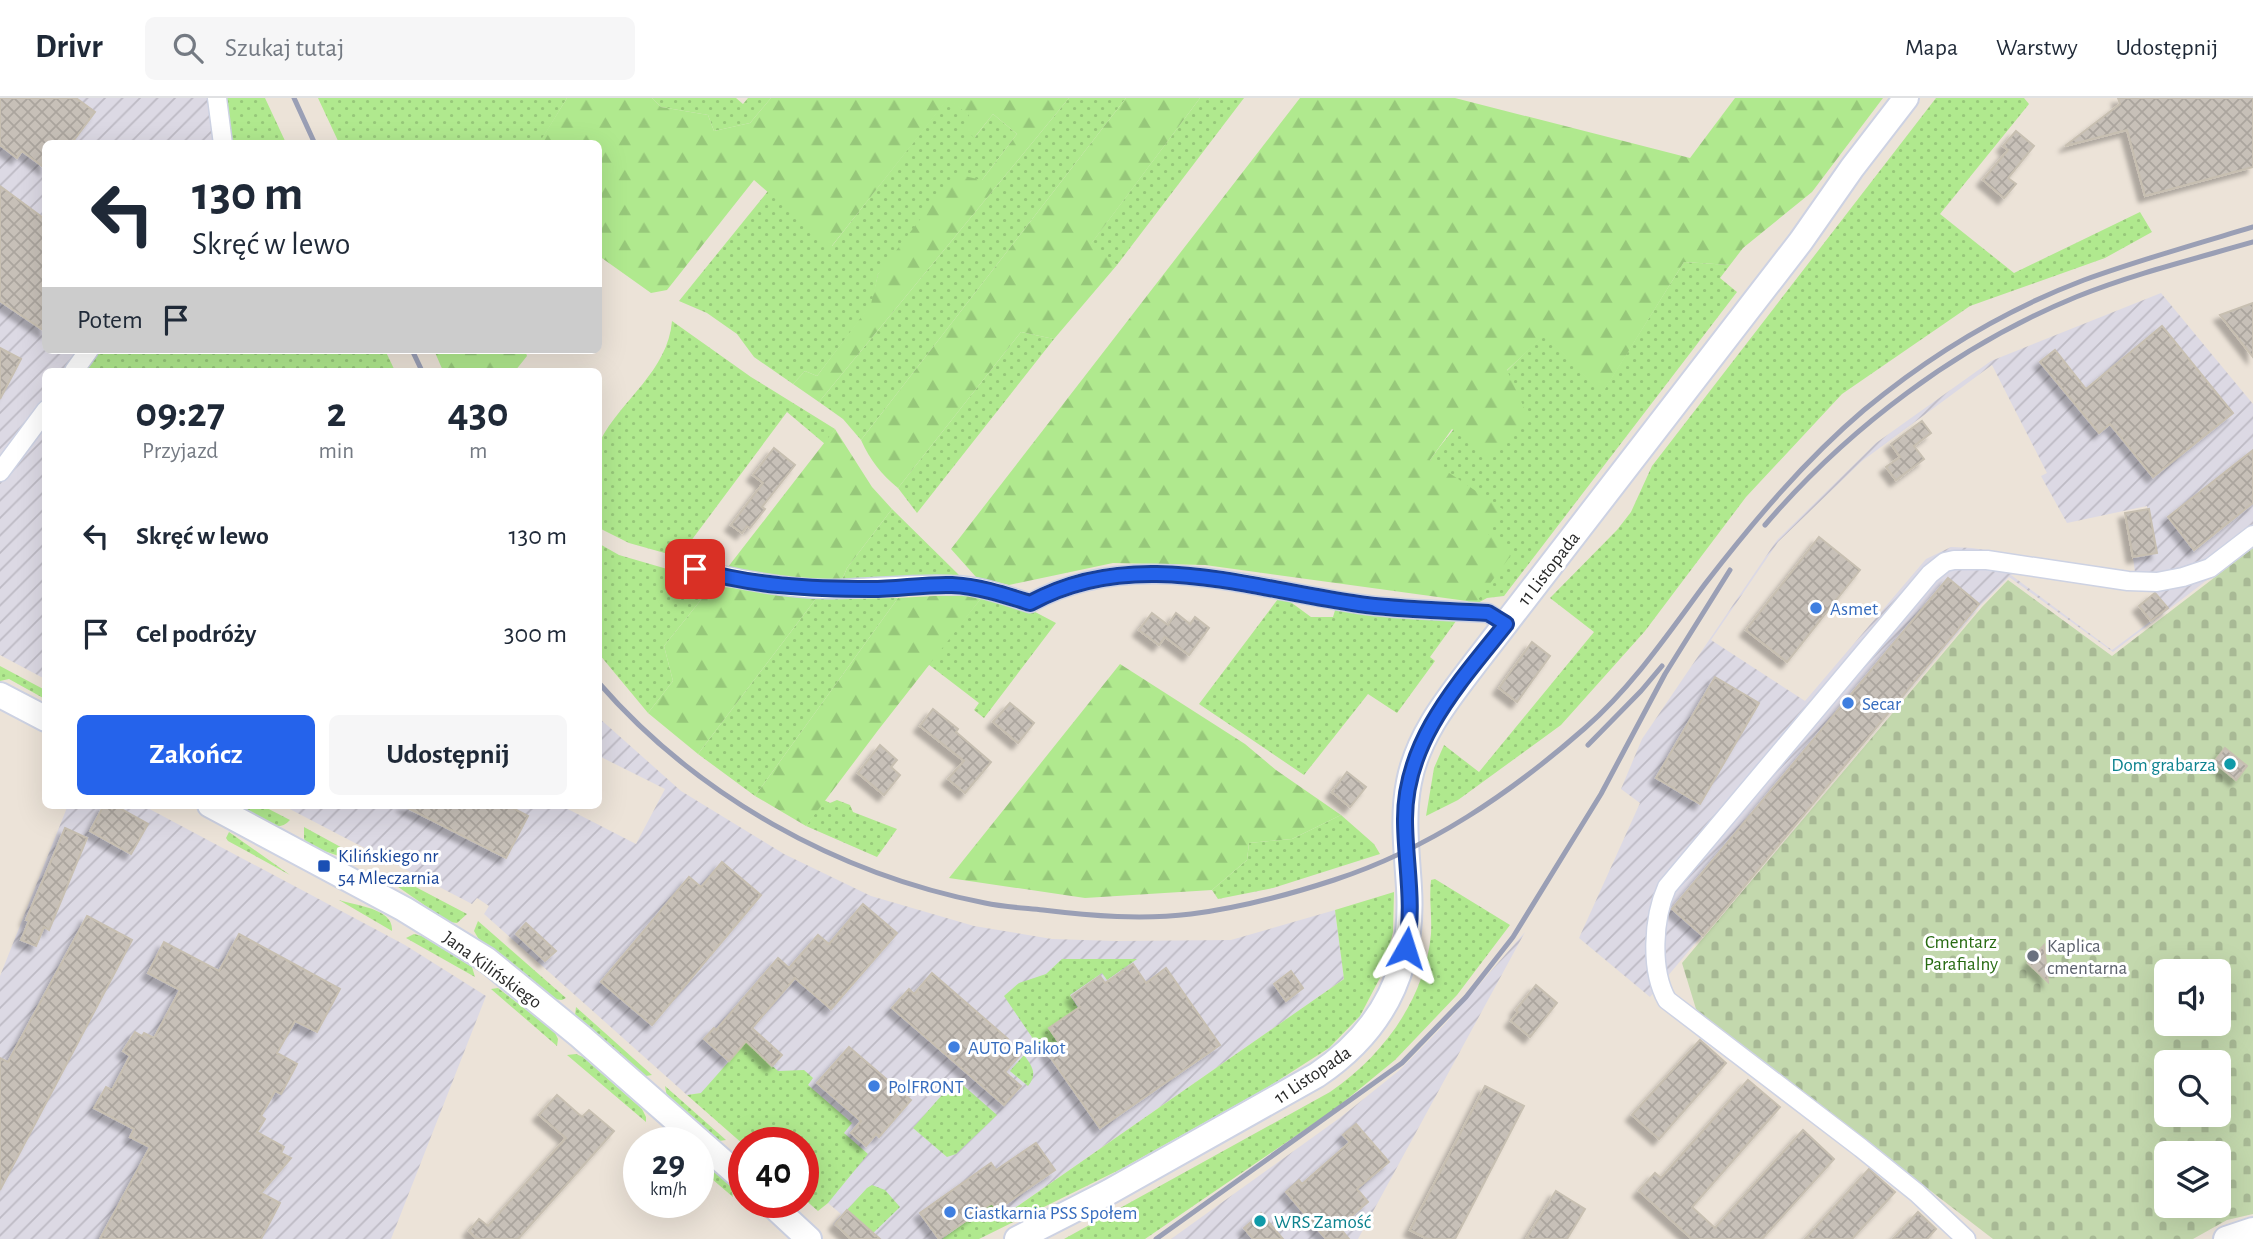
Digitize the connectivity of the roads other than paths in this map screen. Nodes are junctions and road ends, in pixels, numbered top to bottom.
1 (217, 98) edge
2 (1906, 98) edge
3 (222, 140) edge
4 (42, 415) edge
5 (0, 472) edge
6 (2253, 535) edge
7 (679, 564) dead end
8 (1506, 624) junction
9 (0, 695) edge
10 (42, 717) edge
11 (217, 809) edge
12 (728, 1166) edge
13 (786, 1218) edge
14 (2253, 1230) edge
15 (809, 1239) edge
16 (1017, 1239) edge
17 (1966, 1239) edge
18 (2226, 1239) edge

1 - 3 street
2 - 8 street, 11 Listopada
4 - 5 street
6 - 17 street
7 - 8 street
8 - 16 street, 11 Listopada
9 - 10 street
11 - 12 street, Jana Kilińskiego
13 - 15 street
14 - 18 street

